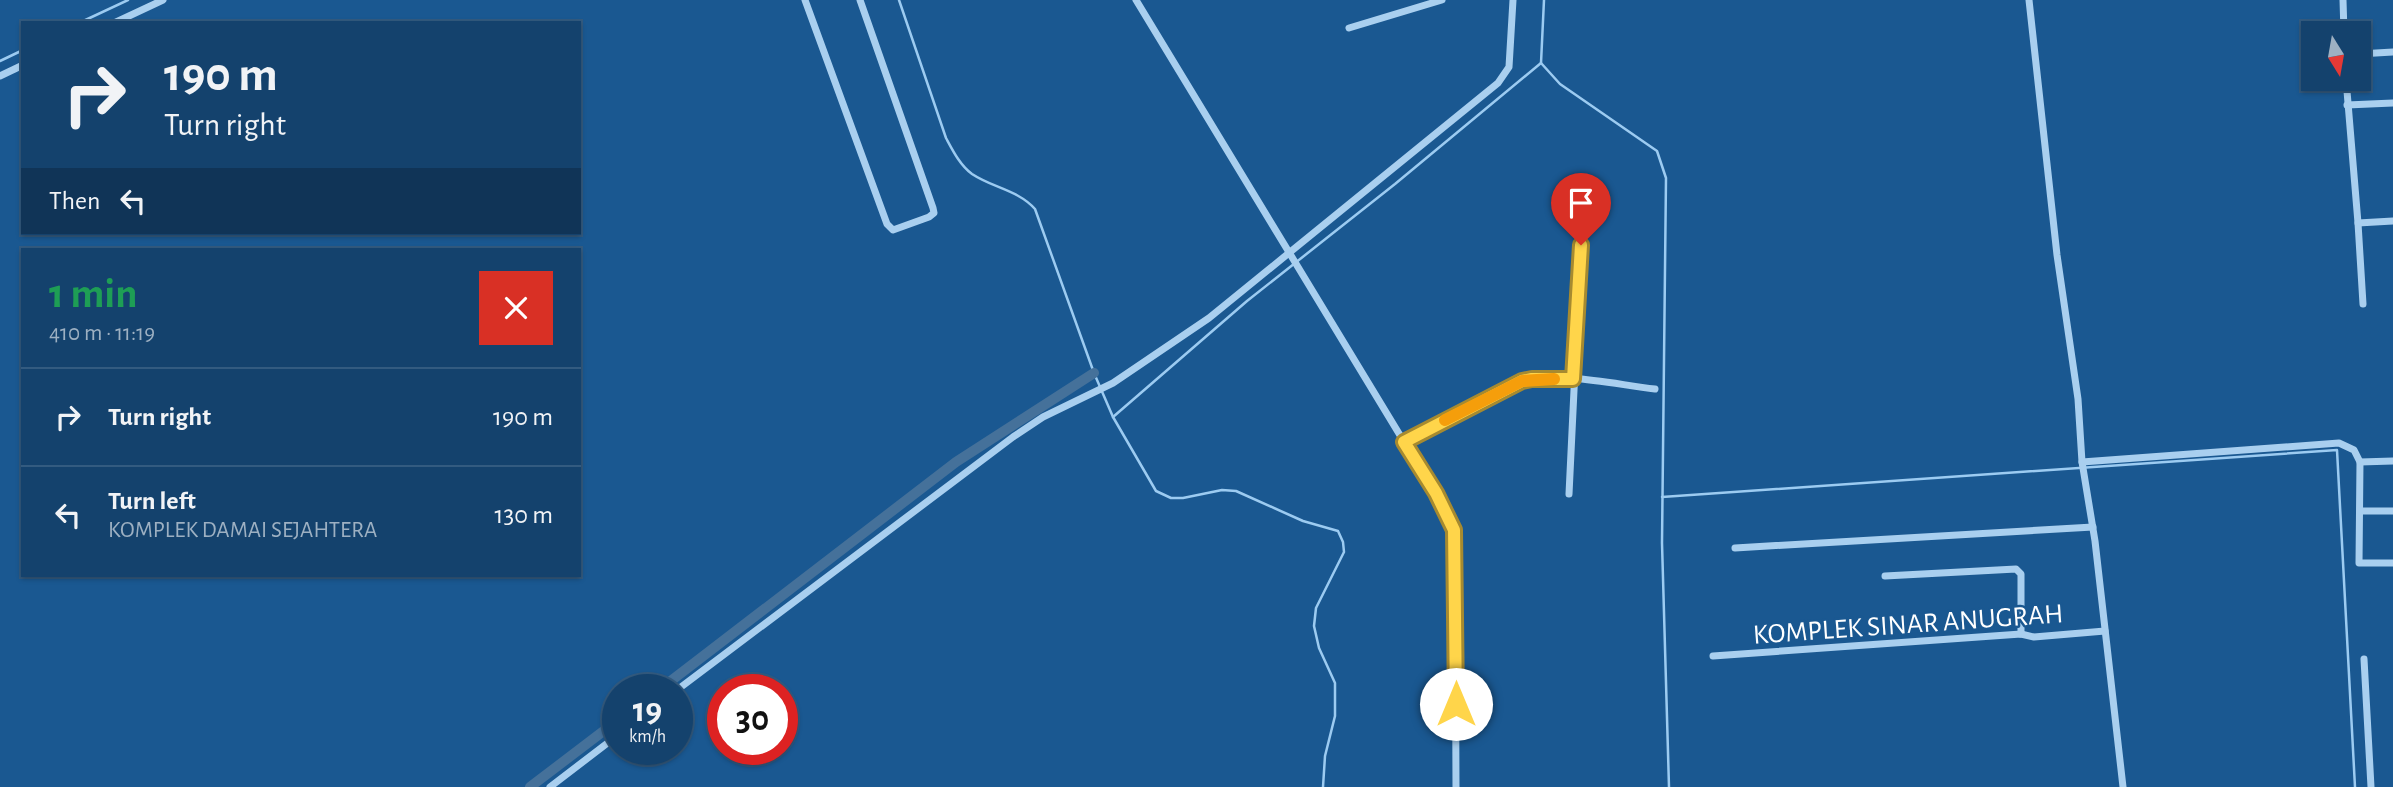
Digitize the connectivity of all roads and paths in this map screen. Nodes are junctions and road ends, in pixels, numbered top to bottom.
1 (163, 0) edge
2 (805, 0) edge
3 (860, 0) edge
4 (1136, 0) edge
5 (1442, 0) edge
6 (1513, 0) edge
7 (2029, 0) edge
8 (2343, 0) edge
9 (118, 21) edge
10 (2344, 21) edge
11 (1349, 28) dead end
12 (2393, 52) edge
13 (2371, 53) edge
14 (21, 66) edge
15 (0, 76) edge
16 (2346, 91) edge
17 (2393, 103) edge
18 (2347, 105) junction
19 (2393, 221) edge
20 (2358, 223) junction
21 (1581, 245) dead end
22 (1289, 255) junction
23 (2363, 304) dead end
24 (1573, 379) junction
25 (1655, 389) dead end
26 (1404, 442) junction
27 (2393, 461) edge
28 (2360, 462) junction
29 (2083, 466) junction
30 (1569, 494) dead end
31 (2360, 511) junction
32 (2393, 511) edge
33 (2093, 527) junction
34 (1735, 548) dead end
35 (2393, 563) edge
36 (1885, 576) dead end
37 (2105, 631) junction
38 (2021, 634) junction
39 (1713, 656) dead end
40 (2364, 659) dead end
41 (693, 678) edge
42 (602, 747) edge
43 (550, 787) edge
44 (1456, 787) edge
45 (2123, 787) edge
46 (2371, 787) edge

1 - 9 street
2 - 3 street
4 - 22 street
5 - 11 street
6 - 22 street
7 - 29 street
8 - 10 street
12 - 13 street
14 - 15 street
16 - 18 street
17 - 18 street
18 - 20 street
19 - 20 street
20 - 23 street
21 - 24 street
22 - 26 street
22 - 41 street
24 - 25 street
24 - 26 street
24 - 30 street
26 - 44 street
27 - 28 street
28 - 29 street
28 - 31 street
29 - 33 street
31 - 32 street
31 - 35 street
33 - 34 street
33 - 37 street
36 - 38 street
37 - 38 street, KOMPLEK SINAR ANUGRAH
37 - 45 street
38 - 39 street, KOMPLEK SINAR ANUGRAH
40 - 46 street
42 - 43 street

